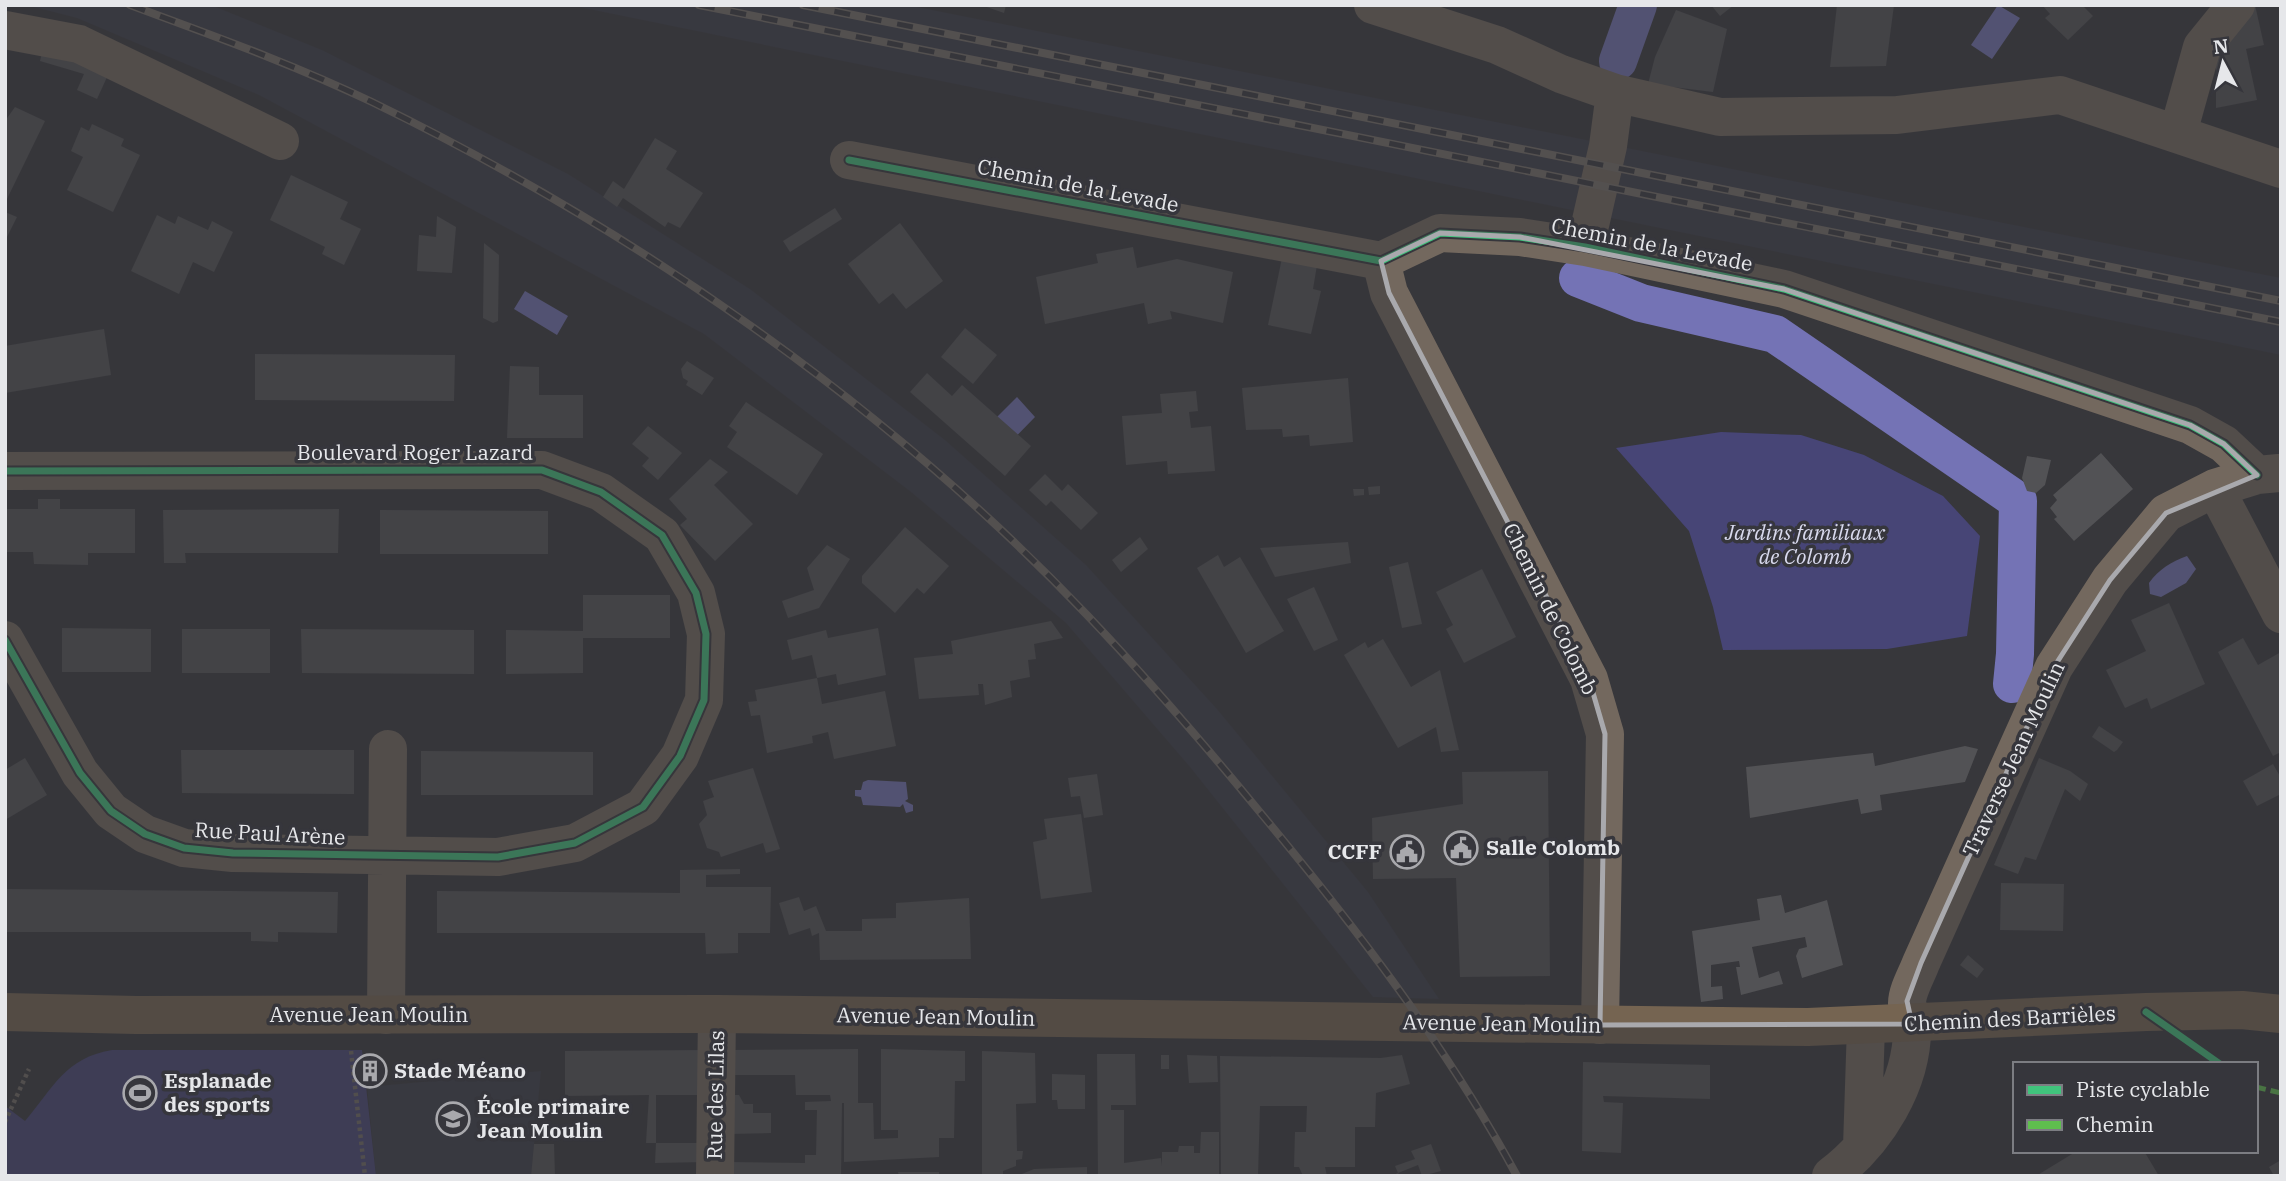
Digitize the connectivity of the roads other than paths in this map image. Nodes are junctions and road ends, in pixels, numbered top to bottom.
1 (1373, 5) edge
2 (2236, 5) edge
3 (5, 30) edge
4 (1615, 93) junction
5 (2178, 133) junction
6 (281, 141) dead end
7 (849, 160) dead end
8 (2281, 169) edge
9 (1589, 231) junction
10 (1381, 261) junction
11 (5, 471) edge
12 (2269, 474) edge
13 (2215, 488) junction
14 (2281, 614) edge
15 (5, 640) edge
16 (388, 749) dead end
17 (387, 856) junction
18 (5, 1012) edge
19 (717, 1014) junction
20 (2281, 1014) edge
21 (386, 1015) junction
22 (1912, 1024) junction
23 (1600, 1025) junction
24 (1866, 1026) junction
25 (1862, 1147) junction
26 (715, 1176) edge
27 (1831, 1176) edge

1 - 4 street
2 - 5 street
3 - 6 street
4 - 5 street
4 - 9 street
5 - 8 street
7 - 10 street, Chemin de la Levade
9 - 10 street, Chemin de la Levade
9 - 12 street, Chemin de la Levade
10 - 23 street, Chemin de Colomb
11 - 17 street, Boulevard Roger Lazard
12 - 13 street, Traverse Jean Moulin
13 - 14 street
13 - 22 street, Traverse Jean Moulin
15 - 17 street, Rue Paul Arène
16 - 17 street
17 - 21 street
18 - 21 main road, Avenue Jean Moulin
19 - 21 main road, Avenue Jean Moulin
19 - 23 main road, Avenue Jean Moulin
19 - 26 street, Rue des Lilas
20 - 22 main road, Chemin des Barrièles
22 - 24 main road, Chemin des Barrièles
22 - 25 street, Traverse Jean Moulin
23 - 24 main road, Avenue Jean Moulin
24 - 25 street
25 - 27 street, Traverse Jean Moulin

